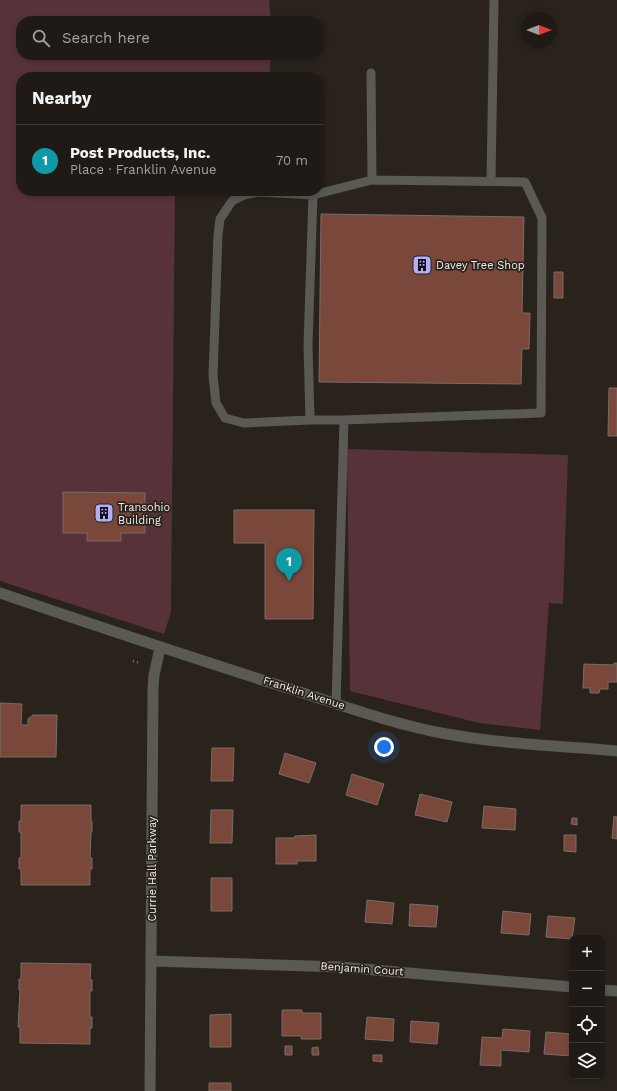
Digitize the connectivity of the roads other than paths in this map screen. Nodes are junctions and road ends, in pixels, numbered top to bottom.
1 (494, 0) edge
2 (371, 73) dead end
3 (372, 180) junction
4 (491, 181) junction
5 (324, 192) edge
6 (244, 196) edge
7 (313, 196) edge
8 (310, 420) junction
9 (344, 420) junction
10 (0, 594) edge
11 (160, 648) junction
12 (336, 704) junction
13 (617, 751) edge
14 (151, 961) junction
15 (569, 987) edge
16 (605, 990) edge
17 (617, 991) edge
18 (150, 1091) edge

1 - 4 lane
2 - 3 lane
3 - 4 lane
3 - 5 lane
4 - 9 lane
6 - 8 lane
7 - 8 lane
8 - 9 lane
9 - 12 lane
10 - 11 street, Franklin Avenue
11 - 12 street, Franklin Avenue
11 - 14 street, Currie Hall Parkway
12 - 13 street, Franklin Avenue
14 - 15 street, Benjamin Court
14 - 18 street, Currie Hall Parkway
16 - 17 street

